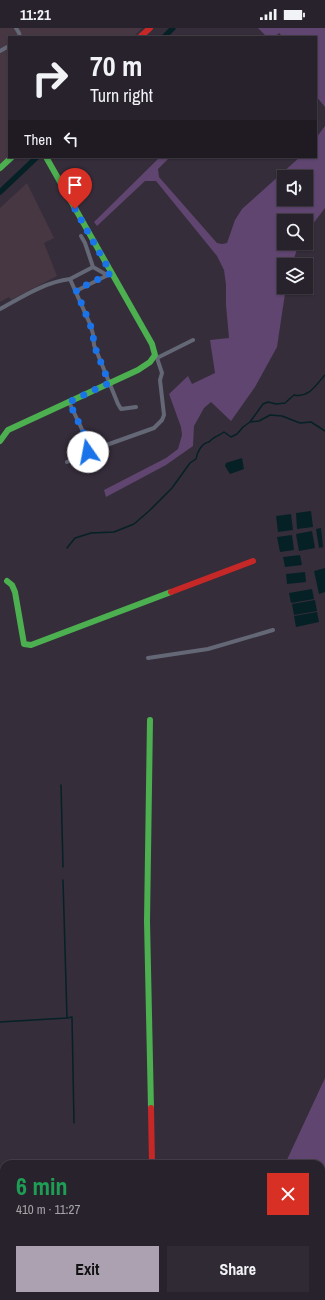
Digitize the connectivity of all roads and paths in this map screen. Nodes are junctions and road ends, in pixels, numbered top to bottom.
1 (150, 28) edge
2 (141, 36) edge
3 (11, 158) edge
4 (47, 158) edge
5 (0, 168) edge
6 (81, 236) dead end
7 (93, 267) junction
8 (109, 274) junction
9 (70, 279) junction
10 (76, 290) junction
11 (0, 309) edge
12 (193, 340) dead end
13 (156, 357) junction
14 (109, 383) junction
15 (69, 402) junction
16 (136, 407) dead end
17 (0, 441) edge
18 (88, 452) junction
19 (67, 462) dead end
20 (253, 561) dead end
21 (7, 581) dead end
22 (273, 630) dead end
23 (148, 658) dead end
24 (150, 720) dead end
25 (152, 1160) edge

1 - 2 street
3 - 5 street
4 - 8 street
6 - 7 street
7 - 8 street
7 - 9 street
8 - 10 street
8 - 13 street
9 - 10 street
9 - 11 street
10 - 14 street
12 - 13 street
13 - 14 street
13 - 18 street
14 - 15 street
14 - 16 street
15 - 17 street
15 - 18 street
18 - 19 street
20 - 21 street
22 - 23 street
24 - 25 street

